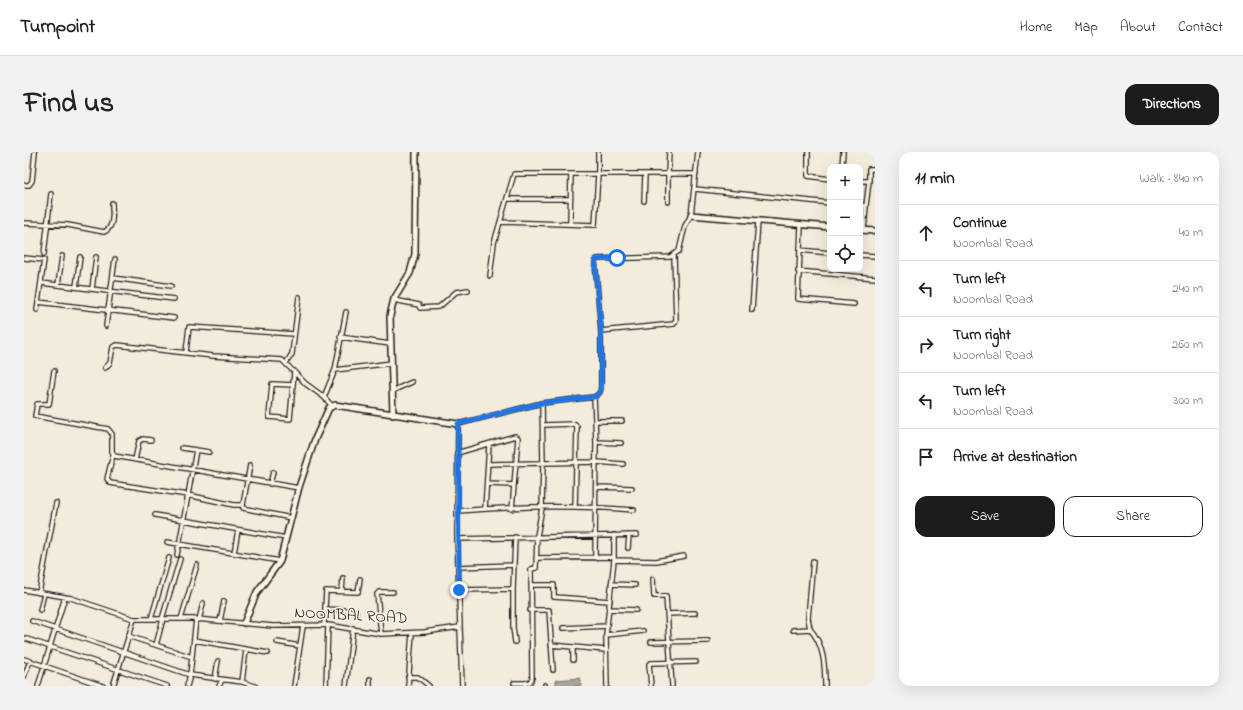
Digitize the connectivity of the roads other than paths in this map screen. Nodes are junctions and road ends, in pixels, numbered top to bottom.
1 (35, 152) edge
2 (416, 152) edge
3 (598, 152) edge
4 (669, 152) edge
5 (698, 152) edge
6 (808, 152) edge
7 (843, 152) edge
8 (842, 164) edge
9 (875, 169) edge
10 (571, 174) junction
11 (598, 174) junction
12 (645, 174) junction
13 (668, 174) junction
14 (696, 174) junction
15 (827, 178) edge
16 (863, 181) edge
17 (869, 182) junction
18 (24, 185) edge
19 (695, 190) junction
20 (51, 194) dead end
21 (507, 199) junction
22 (570, 199) junction
23 (644, 201) dead end
24 (668, 202) dead end
25 (112, 203) dead end
26 (827, 203) edge
27 (863, 206) edge
28 (866, 206) junction
29 (691, 215) junction
30 (758, 221) junction
31 (500, 222) junction
32 (24, 223) edge
33 (48, 223) junction
34 (570, 224) junction
35 (863, 224) edge
36 (801, 225) junction
37 (827, 227) edge
38 (863, 230) edge
39 (875, 231) edge
40 (800, 250) junction
41 (827, 253) edge
42 (44, 254) dead end
43 (863, 255) edge
44 (62, 256) dead end
45 (674, 256) junction
46 (875, 256) edge
47 (96, 257) dead end
48 (24, 258) edge
49 (80, 258) dead end
50 (115, 259) dead end
51 (798, 271) junction
52 (490, 276) dead end
53 (113, 278) junction
54 (875, 278) edge
55 (41, 283) junction
56 (58, 285) junction
57 (171, 286) dead end
58 (76, 287) junction
59 (92, 289) junction
60 (468, 290) dead end
61 (111, 292) junction
62 (300, 297) dead end
63 (174, 300) dead end
64 (394, 300) junction
65 (38, 302) junction
66 (854, 304) dead end
67 (38, 310) dead end
68 (108, 310) junction
69 (752, 310) dead end
70 (346, 312) dead end
71 (174, 318) dead end
72 (106, 326) dead end
73 (601, 331) junction
74 (294, 334) junction
75 (340, 337) junction
76 (390, 344) junction
77 (186, 352) junction
78 (286, 363) junction
79 (392, 363) junction
80 (105, 368) dead end
81 (335, 370) junction
82 (54, 371) dead end
83 (294, 372) junction
84 (412, 382) dead end
85 (266, 383) dead end
86 (272, 384) junction
87 (293, 385) junction
88 (392, 391) junction
89 (324, 397) junction
90 (594, 397) junction
91 (542, 403) junction
92 (332, 406) junction
93 (393, 415) junction
94 (595, 421) junction
95 (622, 421) dead end
96 (458, 424) junction
97 (543, 425) junction
98 (151, 440) dead end
99 (596, 442) junction
100 (621, 443) dead end
101 (489, 444) junction
102 (182, 448) dead end
103 (196, 450) junction
104 (209, 452) dead end
105 (457, 453) junction
106 (113, 455) junction
107 (135, 460) junction
108 (596, 462) junction
109 (576, 463) junction
110 (489, 464) junction
111 (516, 464) junction
112 (544, 464) junction
113 (623, 464) dead end
114 (250, 465) dead end
115 (192, 471) junction
116 (273, 472) dead end
117 (247, 480) junction
118 (270, 484) junction
119 (487, 484) junction
120 (514, 484) junction
121 (596, 487) junction
122 (299, 488) junction
123 (632, 488) dead end
124 (188, 495) junction
125 (56, 503) dead end
126 (242, 505) junction
127 (575, 507) junction
128 (596, 507) junction
129 (512, 508) junction
130 (542, 508) junction
131 (485, 509) junction
132 (634, 510) dead end
133 (457, 511) junction
134 (155, 516) dead end
135 (291, 518) junction
136 (183, 521) junction
137 (238, 530) junction
138 (595, 535) junction
139 (614, 535) junction
140 (629, 535) junction
141 (637, 535) dead end
142 (537, 536) junction
143 (515, 537) junction
144 (286, 538) junction
145 (457, 539) junction
146 (167, 542) dead end
147 (179, 542) junction
148 (628, 548) dead end
149 (234, 553) junction
150 (177, 555) dead end
151 (684, 556) dead end
152 (169, 558) dead end
153 (536, 558) junction
154 (595, 558) junction
155 (180, 559) dead end
156 (614, 559) junction
157 (280, 561) junction
158 (813, 561) dead end
159 (197, 565) dead end
160 (514, 565) junction
161 (458, 567) junction
162 (343, 578) dead end
163 (360, 578) dead end
164 (653, 579) dead end
165 (612, 584) junction
166 (531, 585) junction
167 (635, 585) dead end
168 (513, 589) junction
169 (24, 590) edge
170 (459, 590) junction
171 (342, 591) junction
172 (393, 592) dead end
173 (39, 593) junction
174 (44, 594) junction
175 (65, 598) junction
176 (224, 601) dead end
177 (610, 601) junction
178 (203, 603) dead end
179 (325, 609) junction
180 (609, 609) junction
181 (40, 610) dead end
182 (530, 610) junction
183 (636, 610) dead end
184 (356, 611) dead end
185 (695, 613) dead end
186 (667, 614) junction
187 (134, 619) junction
188 (150, 619) junction
189 (163, 619) junction
190 (181, 619) junction
191 (198, 620) junction
192 (32, 621) dead end
193 (220, 621) junction
194 (244, 623) junction
195 (326, 625) junction
196 (303, 626) junction
197 (460, 626) junction
198 (607, 626) junction
199 (353, 628) junction
200 (563, 628) dead end
201 (810, 629) junction
202 (57, 630) junction
203 (793, 630) dead end
204 (643, 632) dead end
205 (412, 633) junction
206 (381, 634) junction
207 (606, 635) junction
208 (128, 636) junction
209 (24, 638) edge
210 (194, 640) junction
211 (669, 641) junction
212 (708, 641) dead end
213 (277, 642) dead end
214 (515, 642) dead end
215 (651, 642) dead end
216 (156, 645) junction
217 (552, 645) junction
218 (300, 646) junction
219 (51, 647) junction
220 (573, 647) junction
221 (246, 650) junction
222 (606, 650) junction
223 (124, 653) junction
224 (268, 653) dead end
225 (192, 657) junction
226 (24, 659) edge
227 (572, 660) dead end
228 (30, 661) junction
229 (218, 661) dead end
230 (670, 662) junction
231 (696, 662) dead end
232 (45, 666) junction
233 (118, 670) junction
234 (553, 670) dead end
235 (190, 675) junction
236 (408, 677) junction
237 (24, 678) edge
238 (216, 679) junction
239 (370, 679) dead end
240 (222, 680) junction
241 (242, 682) junction
242 (514, 684) dead end
243 (526, 684) edge
244 (38, 686) edge
245 (103, 686) edge
246 (113, 686) edge
247 (167, 686) edge
248 (187, 686) edge
249 (219, 686) edge
250 (254, 686) edge
251 (294, 686) edge
252 (326, 686) edge
253 (346, 686) edge
254 (370, 686) edge
255 (408, 686) edge
256 (429, 686) edge
257 (462, 686) edge
258 (607, 686) edge
259 (651, 686) edge
260 (672, 686) edge
261 (825, 686) edge

1 - 18 street
2 - 64 street
3 - 11 street
4 - 13 street
5 - 14 street
6 - 15 street
7 - 8 street
9 - 17 street
10 - 11 street
10 - 21 street
10 - 22 street
11 - 12 street
11 - 34 street
12 - 13 street
12 - 23 street
13 - 14 street
13 - 24 street
14 - 19 street
16 - 17 street
17 - 28 street
19 - 26 street
19 - 29 street
20 - 33 street
21 - 22 street
21 - 31 street
22 - 34 street
25 - 33 street
27 - 28 street
28 - 35 street
29 - 30 street
29 - 45 street
30 - 36 street
30 - 69 street
31 - 34 street
31 - 52 street
32 - 33 street
33 - 42 street
36 - 37 street
36 - 40 street
38 - 39 street
40 - 41 street
40 - 51 street
43 - 46 street
44 - 56 street
45 - 73 street
45 - 73 street
47 - 59 street
48 - 55 street
49 - 58 street
50 - 53 street
51 - 54 street
51 - 66 street
53 - 57 street
53 - 61 street
55 - 56 street
55 - 65 street
56 - 58 street
58 - 59 street
59 - 61 street
60 - 64 street
61 - 63 street
61 - 68 street
62 - 74 street
64 - 76 street
65 - 67 street
65 - 68 street
68 - 71 street
68 - 72 street
70 - 75 street
73 - 90 street
74 - 77 street
74 - 78 street
75 - 76 street
75 - 81 street
76 - 79 street
77 - 78 street
77 - 80 street
78 - 83 street
79 - 81 street
79 - 88 street
81 - 89 street
82 - 106 street
83 - 87 street
83 - 89 street
84 - 88 street
85 - 86 street
86 - 87 street
86 - 87 street
88 - 93 street
89 - 92 street
90 - 91 street
90 - 94 street
91 - 96 street
91 - 97 street
92 - 93 street
92 - 122 street
93 - 96 street
94 - 95 street
94 - 99 street
96 - 105 street
97 - 109 street
97 - 112 street
98 - 107 street
99 - 100 street
99 - 108 street
101 - 105 street
101 - 110 street
101 - 111 street
102 - 103 street
103 - 104 street
103 - 115 street
105 - 133 street
106 - 107 street
106 - 124 street
107 - 115 street
108 - 109 street
108 - 113 street
108 - 121 street
109 - 112 street
109 - 127 street
110 - 111 street
110 - 119 street
111 - 112 street
111 - 120 street
112 - 130 street
114 - 117 street
115 - 117 street
115 - 124 street
116 - 118 street
117 - 118 street
117 - 126 street
118 - 122 street
119 - 120 street
119 - 131 street
120 - 129 street
121 - 123 street
121 - 128 street
122 - 135 street
124 - 126 street
124 - 136 street
125 - 173 street
126 - 135 street
127 - 128 street
127 - 130 street
128 - 132 street
128 - 138 street
129 - 130 street
129 - 131 street
130 - 142 street
131 - 133 street
133 - 145 street
134 - 136 street
135 - 144 street
136 - 137 street
136 - 147 street
137 - 144 street
137 - 149 street
138 - 139 street
138 - 142 street
138 - 154 street
139 - 140 street
139 - 156 street
140 - 141 street
140 - 148 street
142 - 143 street
142 - 153 street
143 - 145 street
143 - 160 street
144 - 157 street
145 - 161 street
146 - 147 street
147 - 149 street
147 - 150 street
149 - 157 street
151 - 156 street
152 - 188 street
153 - 154 street
153 - 166 street
154 - 156 street
155 - 189 street
156 - 165 street
157 - 194 street
158 - 201 street
159 - 190 street
160 - 161 street
160 - 168 street
161 - 170 street
162 - 171 street
163 - 171 street
164 - 186 street
165 - 167 street
165 - 177 street
166 - 177 street
166 - 182 street
168 - 170 street
168 - 214 street
169 - 173 street, NOOMBAL ROAD
170 - 197 street
171 - 179 street
172 - 206 street
173 - 174 street, NOOMBAL ROAD
174 - 175 street, NOOMBAL ROAD
174 - 181 street
175 - 187 street, NOOMBAL ROAD
175 - 202 street
176 - 193 street
177 - 180 street
178 - 191 street
179 - 184 street
179 - 195 street
180 - 183 street
180 - 198 street
182 - 217 street
182 - 243 street
185 - 186 street
186 - 211 street
187 - 188 street, NOOMBAL ROAD
187 - 208 street
188 - 189 street, NOOMBAL ROAD
189 - 190 street, NOOMBAL ROAD
189 - 216 street
190 - 191 street, NOOMBAL ROAD
191 - 193 street, NOOMBAL ROAD
191 - 210 street
192 - 202 street
193 - 194 street, NOOMBAL ROAD
194 - 196 street, NOOMBAL ROAD
195 - 196 street, NOOMBAL ROAD
195 - 199 street, NOOMBAL ROAD
195 - 252 street
196 - 218 street
197 - 205 street, NOOMBAL ROAD
197 - 257 street
198 - 200 street
198 - 207 street
199 - 206 street, NOOMBAL ROAD
199 - 253 street
201 - 203 street
201 - 261 street
202 - 219 street
202 - 223 street
204 - 207 street
205 - 206 street, NOOMBAL ROAD
205 - 236 street
207 - 222 street
208 - 216 street
208 - 223 street
209 - 219 street
210 - 221 street
210 - 225 street
211 - 212 street
211 - 215 street
211 - 230 street
213 - 218 street
216 - 225 street
217 - 220 street
217 - 234 street
218 - 251 street
219 - 232 street
219 - 233 street
220 - 222 street
220 - 227 street
221 - 224 street
221 - 241 street
222 - 258 street
223 - 233 street
223 - 235 street
225 - 235 street
226 - 228 street
228 - 232 street
228 - 237 street
229 - 238 street
230 - 231 street
230 - 259 street
230 - 260 street
232 - 244 street
232 - 245 street
233 - 246 street
233 - 247 street
235 - 238 street
235 - 248 street
236 - 255 street
236 - 256 street
238 - 240 street
239 - 254 street
240 - 241 street
240 - 249 street
241 - 250 street
242 - 243 street

